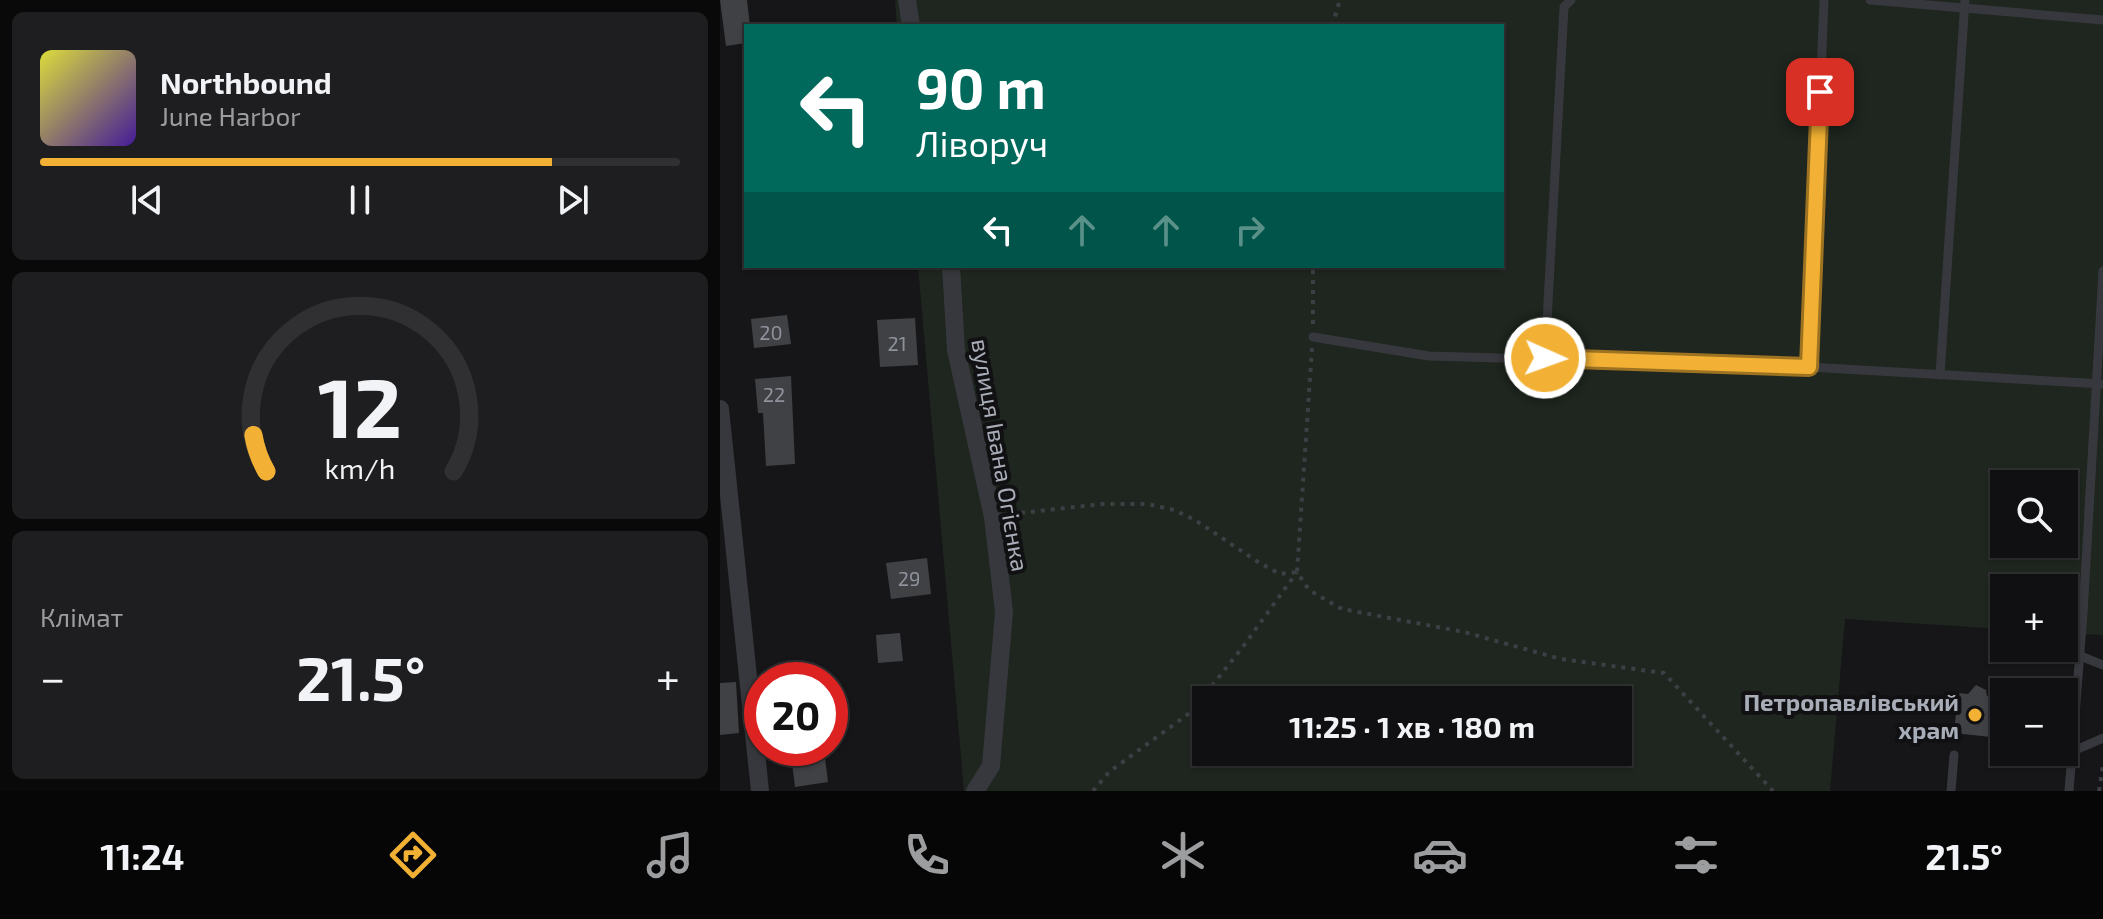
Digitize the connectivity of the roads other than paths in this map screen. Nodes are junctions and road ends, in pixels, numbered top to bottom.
1 (907, 0) edge
2 (1571, 0) edge
3 (1824, 0) edge
4 (1870, 0) edge
5 (1964, 3) edge
6 (2103, 20) edge
7 (911, 24) edge
8 (951, 268) edge
9 (2103, 271) edge
10 (1313, 337) road end
11 (1545, 358) junction
12 (1809, 367) junction
13 (1940, 375) junction
14 (2100, 384) edge
15 (720, 409) edge
16 (728, 541) edge
17 (2078, 655) joint
18 (2103, 665) edge
19 (2103, 738) edge
20 (2078, 749) edge
21 (1954, 755) dead end
22 (2070, 766) edge
23 (760, 791) edge
24 (975, 791) edge
25 (1951, 791) edge
26 (2069, 791) edge

1 - 7 street
2 - 11 lane
3 - 12 lane
4 - 5 lane
5 - 6 lane
5 - 13 lane
8 - 24 street, вулиця Івана Огієнка
9 - 14 lane
10 - 11 lane
11 - 12 lane
12 - 13 lane
13 - 14 lane
14 - 17 lane
15 - 16 street
16 - 23 street
17 - 18 lane
19 - 20 lane
21 - 25 lane
22 - 26 lane

